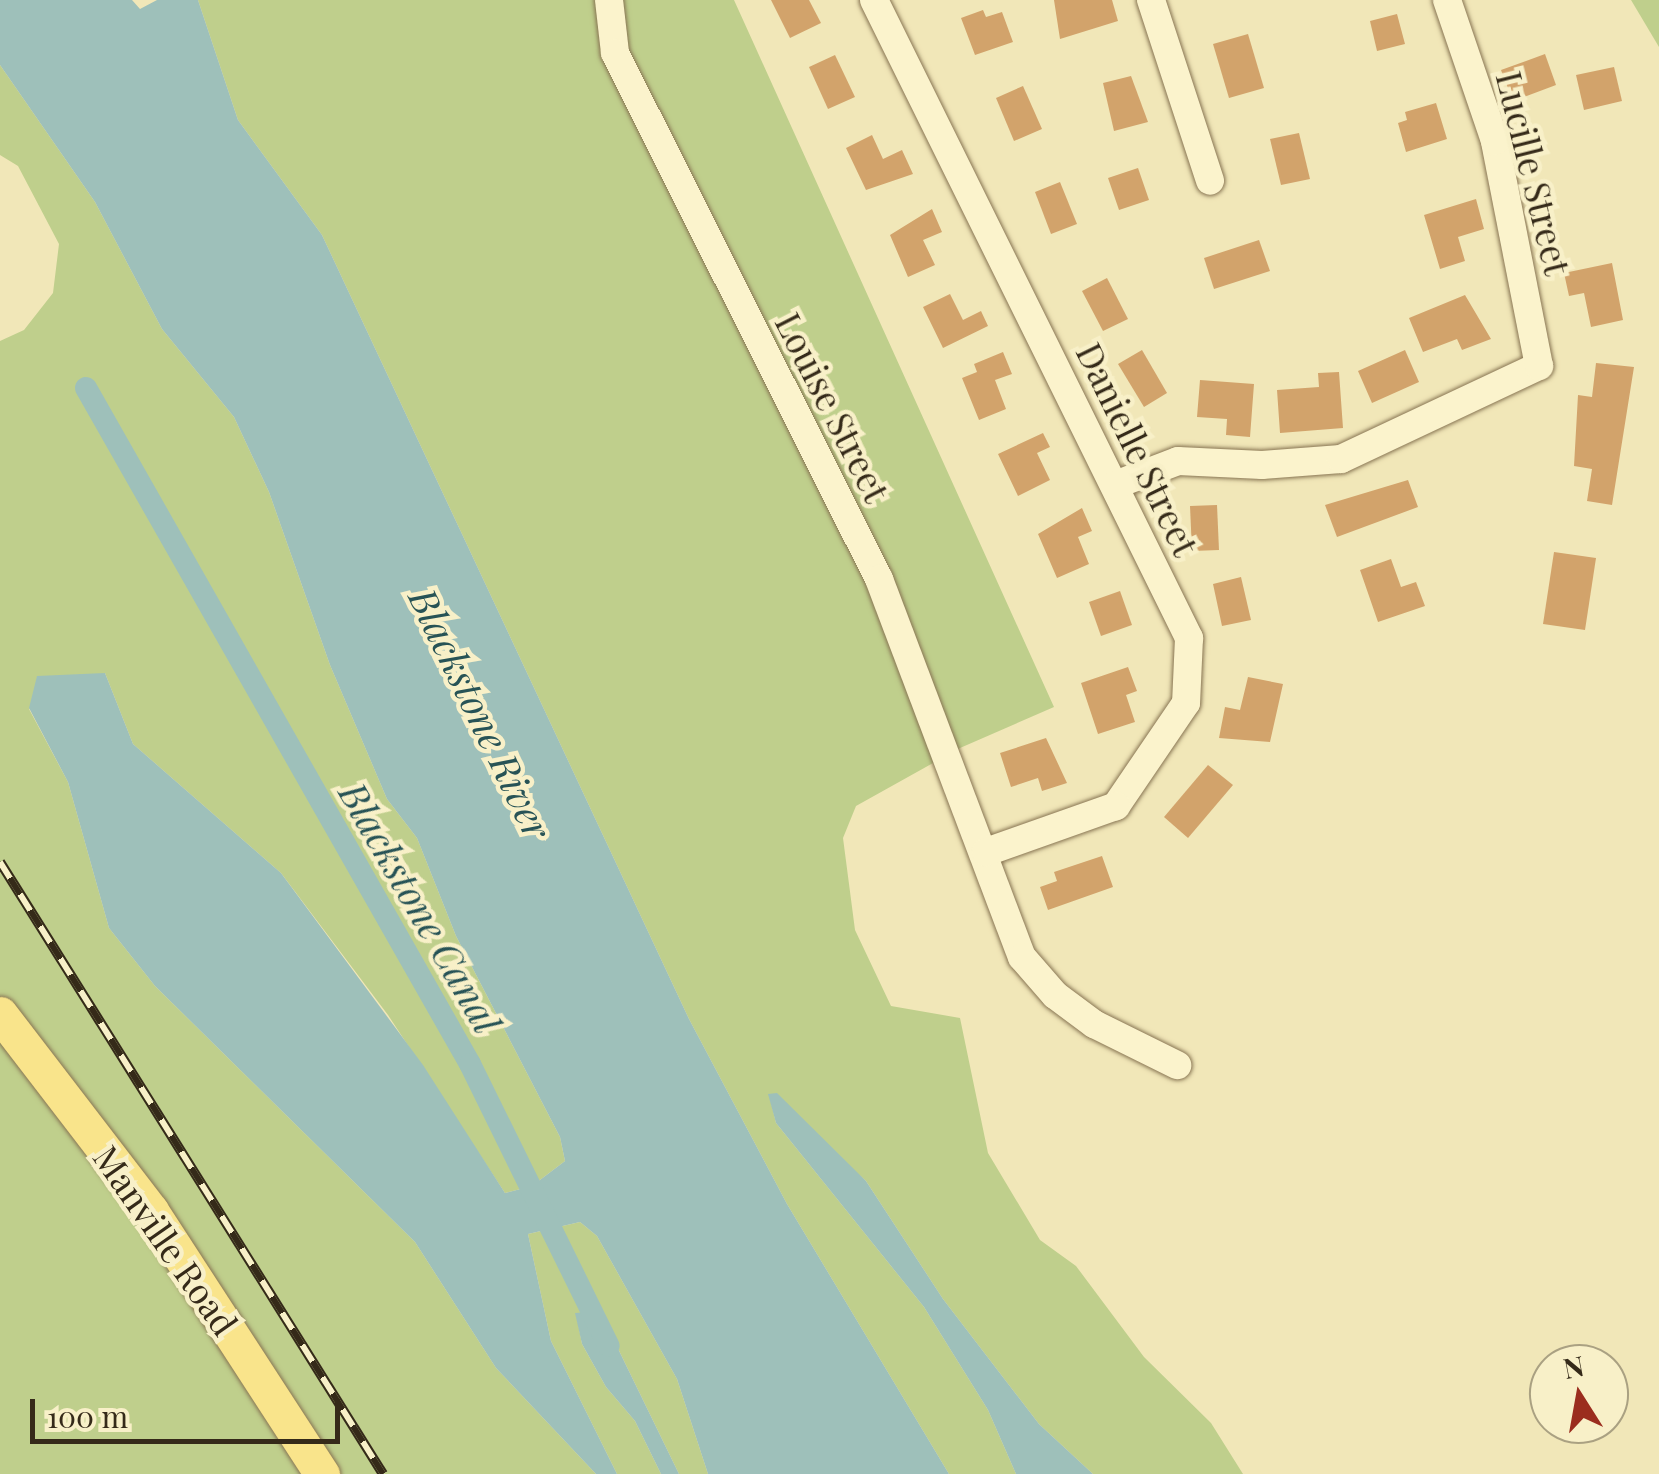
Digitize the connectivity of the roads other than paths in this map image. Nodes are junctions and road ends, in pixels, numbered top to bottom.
1 (608, 0) edge
2 (1150, 0) edge
3 (1446, 0) edge
4 (880, 2) edge
5 (1210, 181) dead end
6 (1115, 486) junction
7 (986, 852) junction
8 (0, 1014) edge
9 (1177, 1065) dead end
10 (322, 1474) edge

1 - 7 street, Louise Street
2 - 5 street
3 - 6 street, Lucille Street
4 - 6 street, Danielle Street
6 - 7 street, Danielle Street
7 - 9 street, Louise Street
8 - 10 main road, Manville Road

